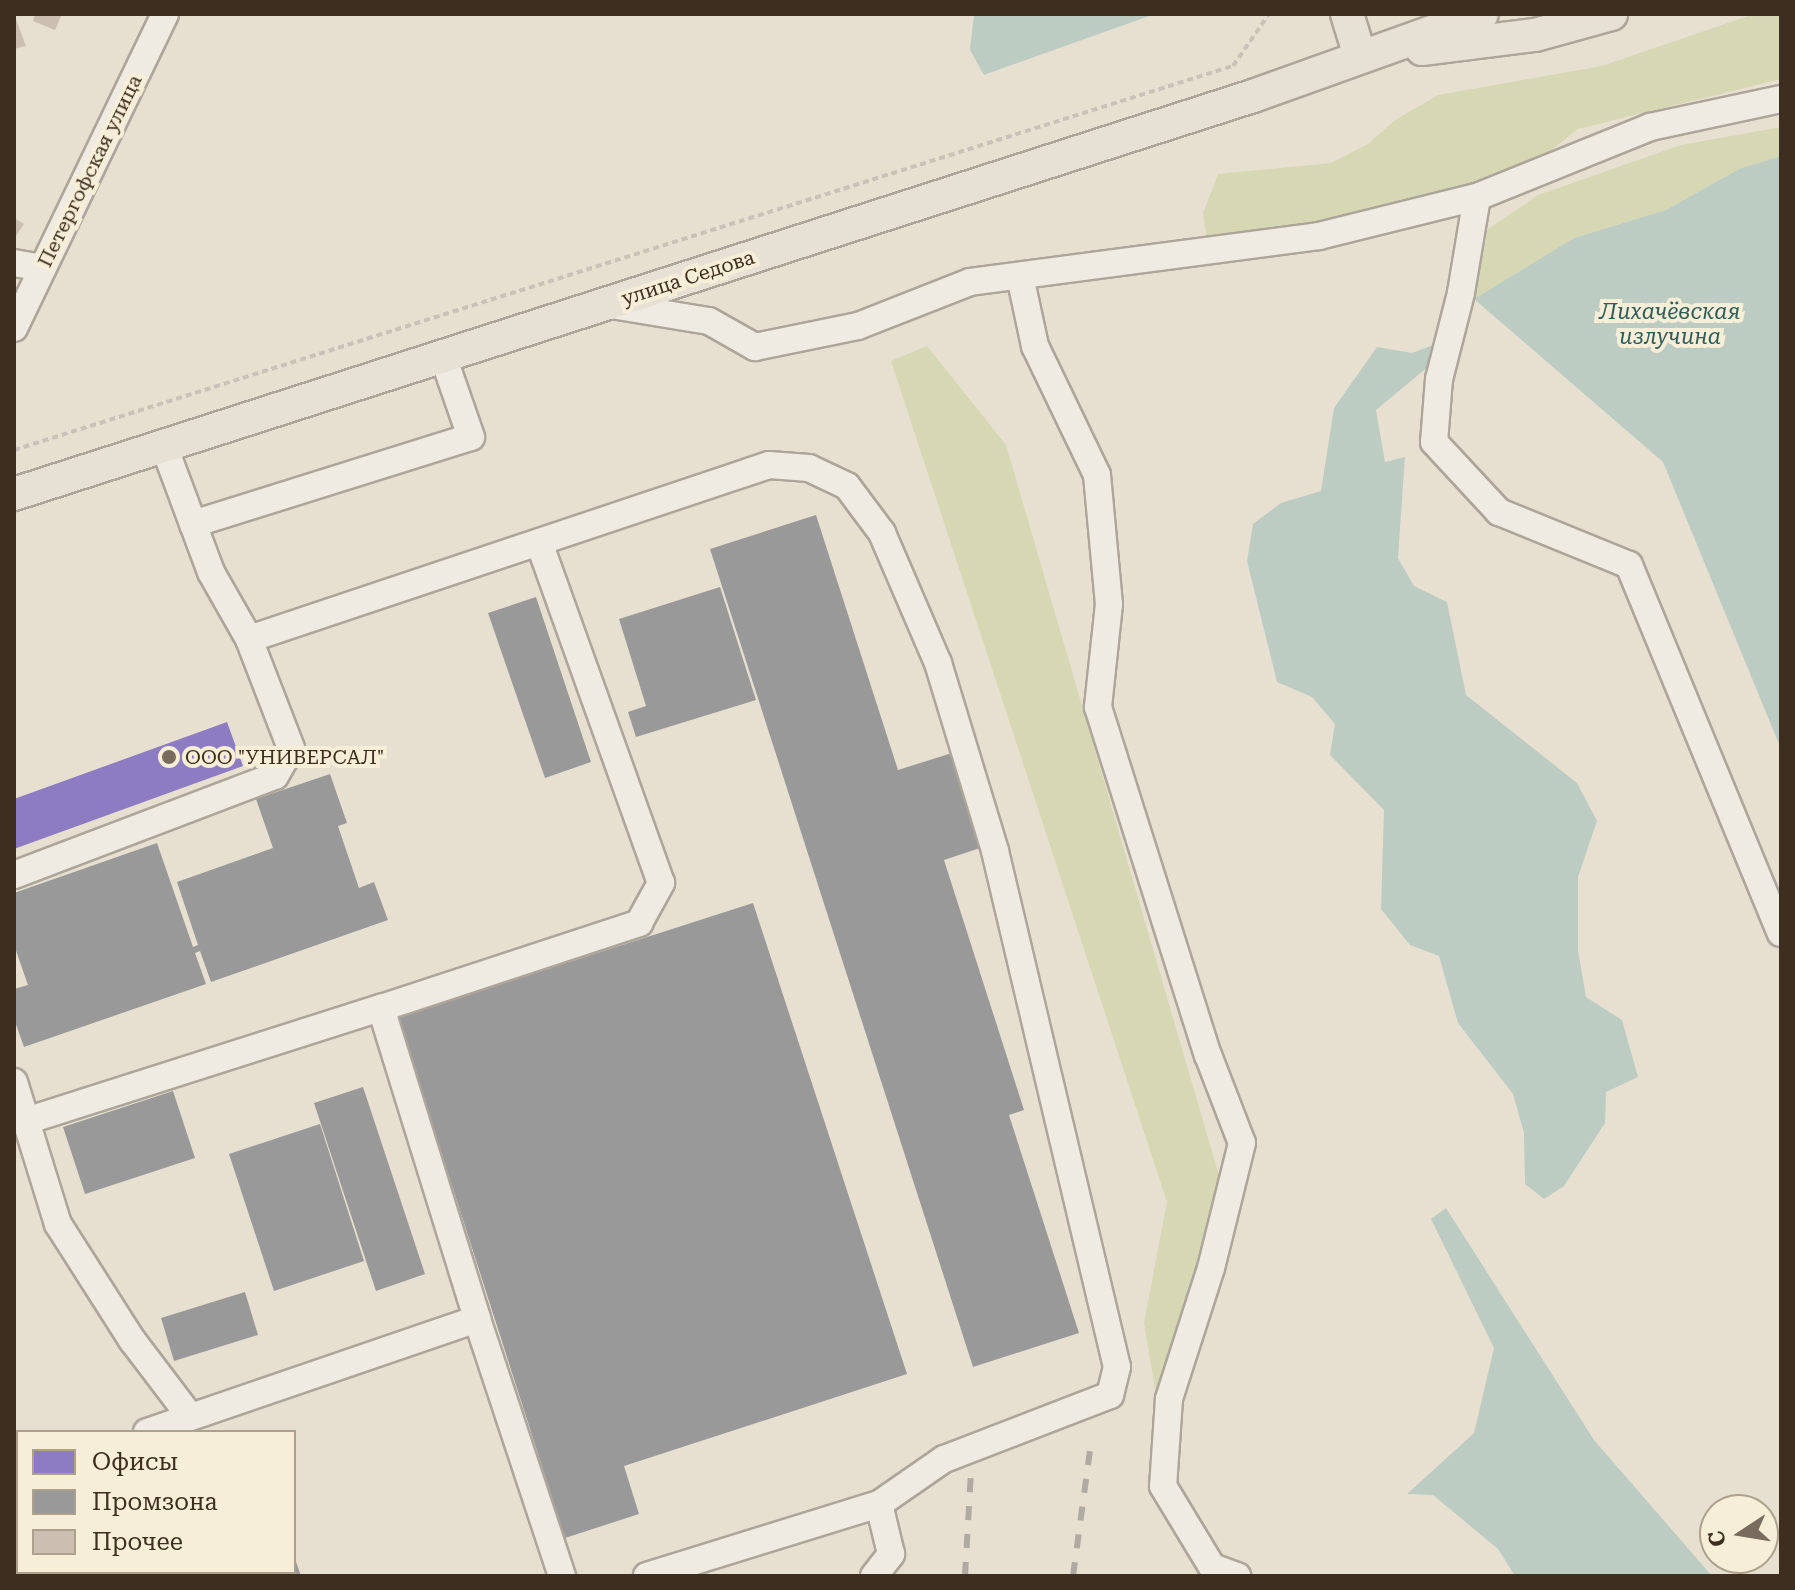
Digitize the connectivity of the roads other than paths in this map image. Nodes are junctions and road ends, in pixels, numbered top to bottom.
1 (165, 14) edge
2 (1347, 14) edge
3 (1482, 14) edge
4 (1611, 14) edge
5 (1360, 56) junction
6 (1781, 99) edge
7 (1477, 197) junction
8 (22, 266) edge
9 (1020, 276) junction
10 (605, 304) junction
11 (14, 328) edge
12 (443, 356) junction
13 (164, 446) junction
14 (14, 494) edge
15 (193, 524) junction
16 (539, 542) junction
17 (249, 639) junction
18 (14, 875) edge
19 (1781, 933) edge
20 (381, 1008) junction
21 (14, 1082) edge
22 (26, 1121) junction
23 (477, 1319) junction
24 (189, 1415) junction
25 (152, 1430) edge
26 (879, 1504) junction
27 (562, 1576) edge
28 (647, 1576) edge
29 (874, 1576) edge
30 (1237, 1576) edge

1 - 8 street, Петергофская улица
2 - 5 main road
3 - 5 main road
4 - 5 main road
5 - 10 main road, улица Седова
6 - 7 street
7 - 9 street
7 - 19 street
8 - 11 street, Петергофская улица
9 - 10 street
9 - 30 street
10 - 12 main road, улица Седова
12 - 13 main road, улица Седова
12 - 15 street
13 - 14 main road, улица Седова
13 - 15 street
15 - 17 street
16 - 17 street
16 - 20 street
16 - 26 street
17 - 18 street
20 - 22 street
20 - 23 street
21 - 22 street
22 - 24 street
23 - 24 street
23 - 27 street
24 - 25 street
26 - 28 street
26 - 29 street

